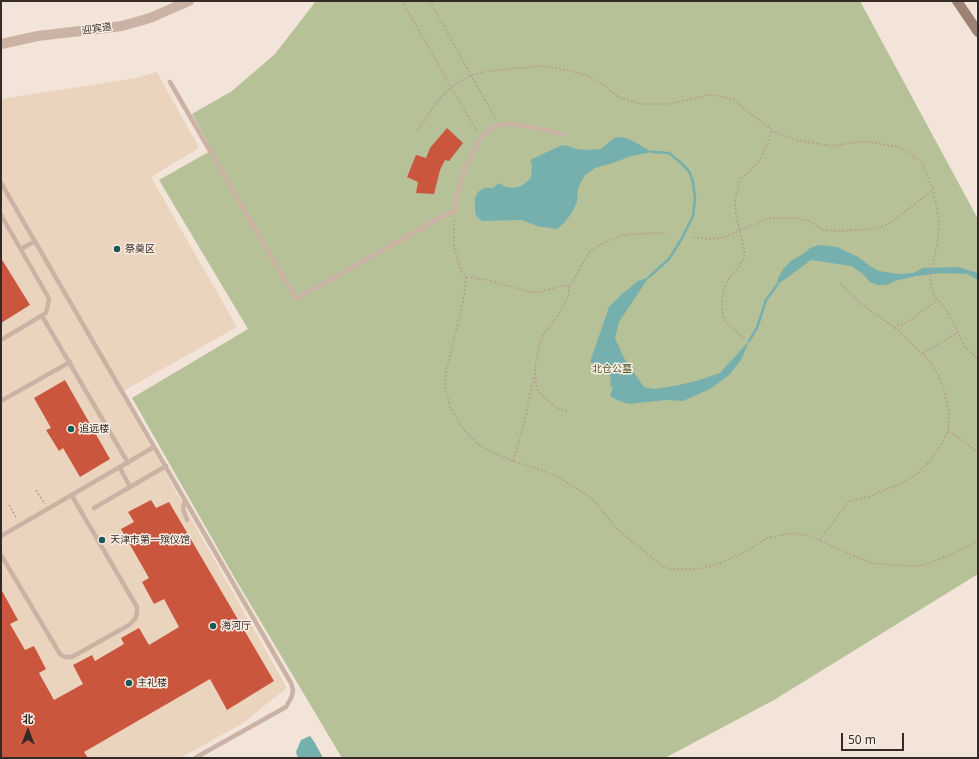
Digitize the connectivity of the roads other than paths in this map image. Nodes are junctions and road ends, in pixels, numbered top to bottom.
1 (189, 1) edge
2 (957, 1) edge
3 (978, 32) edge
4 (1, 44) edge
5 (170, 82) dead end
6 (564, 135) dead end
7 (1, 183) edge
8 (1, 215) edge
9 (35, 241) junction
10 (21, 249) junction
11 (42, 316) junction
12 (1, 340) edge
13 (70, 362) junction
14 (1, 401) edge
15 (154, 447) junction
16 (128, 462) junction
17 (166, 466) junction
18 (120, 468) junction
19 (130, 487) junction
20 (72, 496) junction
21 (185, 500) junction
22 (94, 508) dead end
23 (187, 520) dead end
24 (1, 536) edge
25 (1, 555) edge
26 (195, 758) edge

1 - 4 street, 迎宾道
2 - 3 main road
5 - 6 lane
7 - 9 lane
8 - 10 lane
9 - 10 lane
9 - 15 lane
10 - 11 lane
11 - 12 lane
11 - 13 lane
13 - 14 lane
13 - 16 lane
15 - 16 lane
15 - 17 lane
16 - 18 lane
17 - 19 lane
17 - 21 lane
18 - 19 lane
18 - 20 lane
19 - 22 lane
20 - 24 lane
20 - 25 lane
21 - 23 lane
21 - 26 lane

